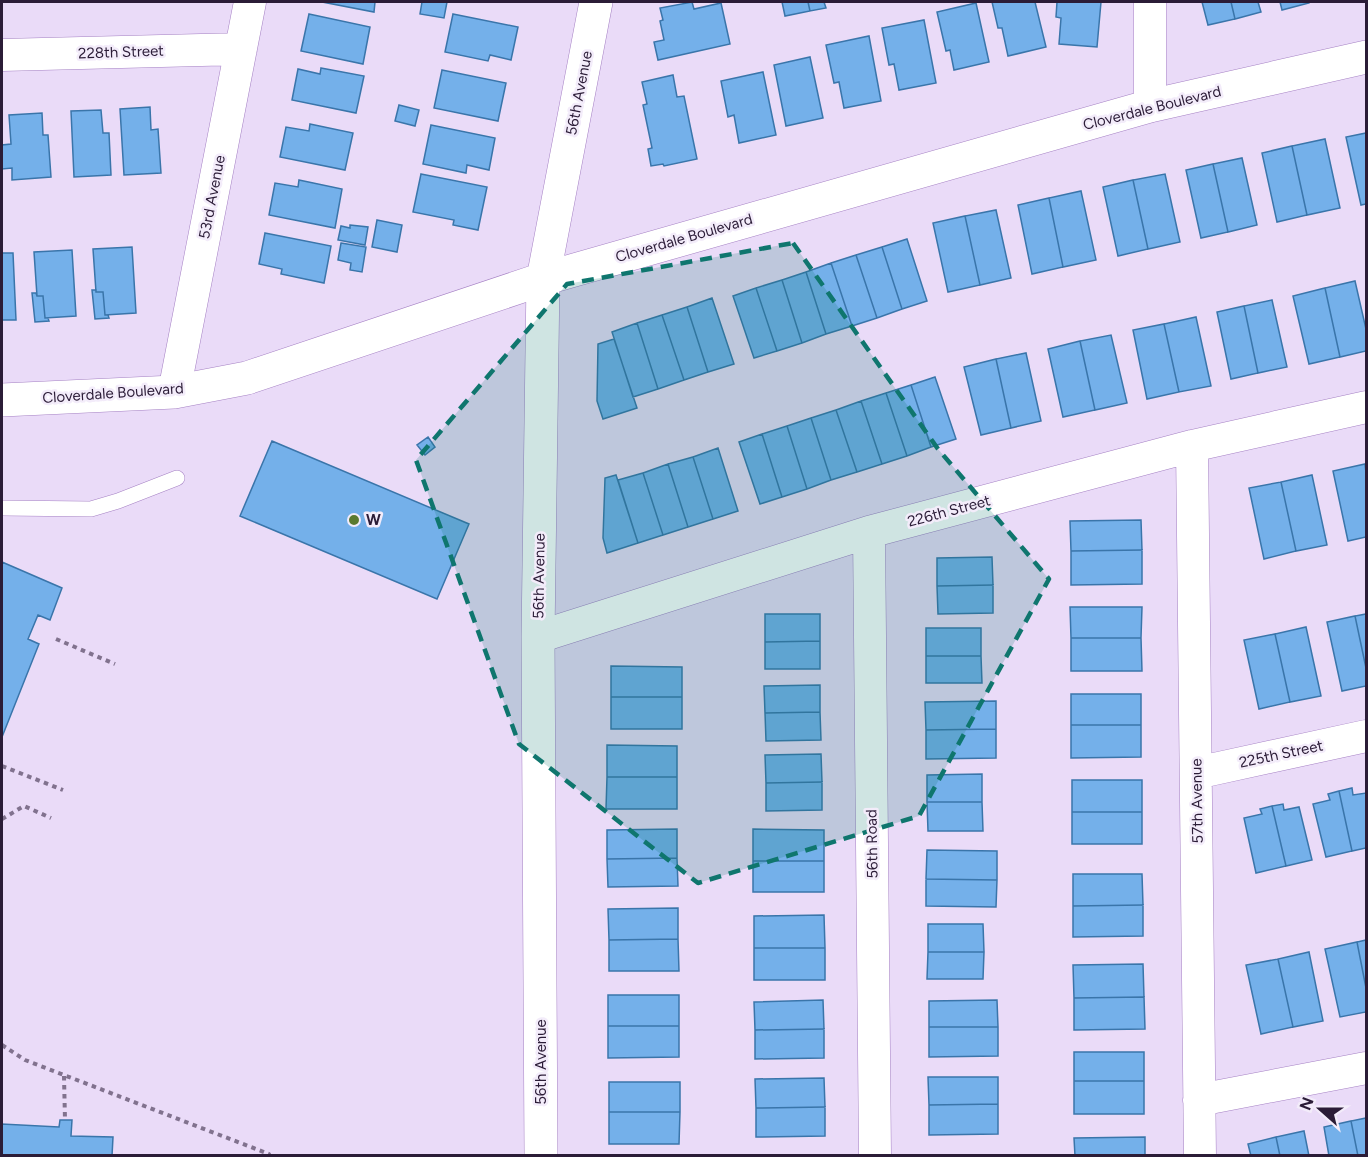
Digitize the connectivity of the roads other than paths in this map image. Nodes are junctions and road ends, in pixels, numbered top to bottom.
1 (250, 2) edge
2 (596, 2) edge
3 (1150, 2) edge
4 (241, 48) junction
5 (2, 56) edge
6 (1366, 57) edge
7 (1150, 106) junction
8 (543, 279) junction
9 (174, 392) junction
10 (2, 400) edge
11 (1366, 407) edge
12 (1192, 446) junction
13 (177, 478) dead end
14 (2, 508) edge
15 (869, 532) junction
16 (538, 637) junction
17 (1366, 736) edge
18 (1196, 772) junction
19 (1366, 1068) edge
20 (1199, 1100) junction
21 (541, 1155) edge
22 (875, 1155) edge
23 (1200, 1155) edge

1 - 4 street, 53rd Avenue
2 - 8 street, 56th Avenue
3 - 7 street
4 - 5 street, 228th Street
4 - 9 street, 53rd Avenue
6 - 7 street, Cloverdale Boulevard
7 - 8 street, Cloverdale Boulevard
8 - 9 street, Cloverdale Boulevard
8 - 16 street, 56th Avenue
9 - 10 street, Cloverdale Boulevard
11 - 12 street, 226th Street
12 - 15 street, 226th Street
12 - 18 street, 57th Avenue
13 - 14 lane
15 - 16 street, 226th Street
15 - 22 street, 56th Road
16 - 21 street, 56th Avenue
17 - 18 street, 225th Street
18 - 20 street, 57th Avenue
19 - 20 street
20 - 23 street, 57th Avenue

